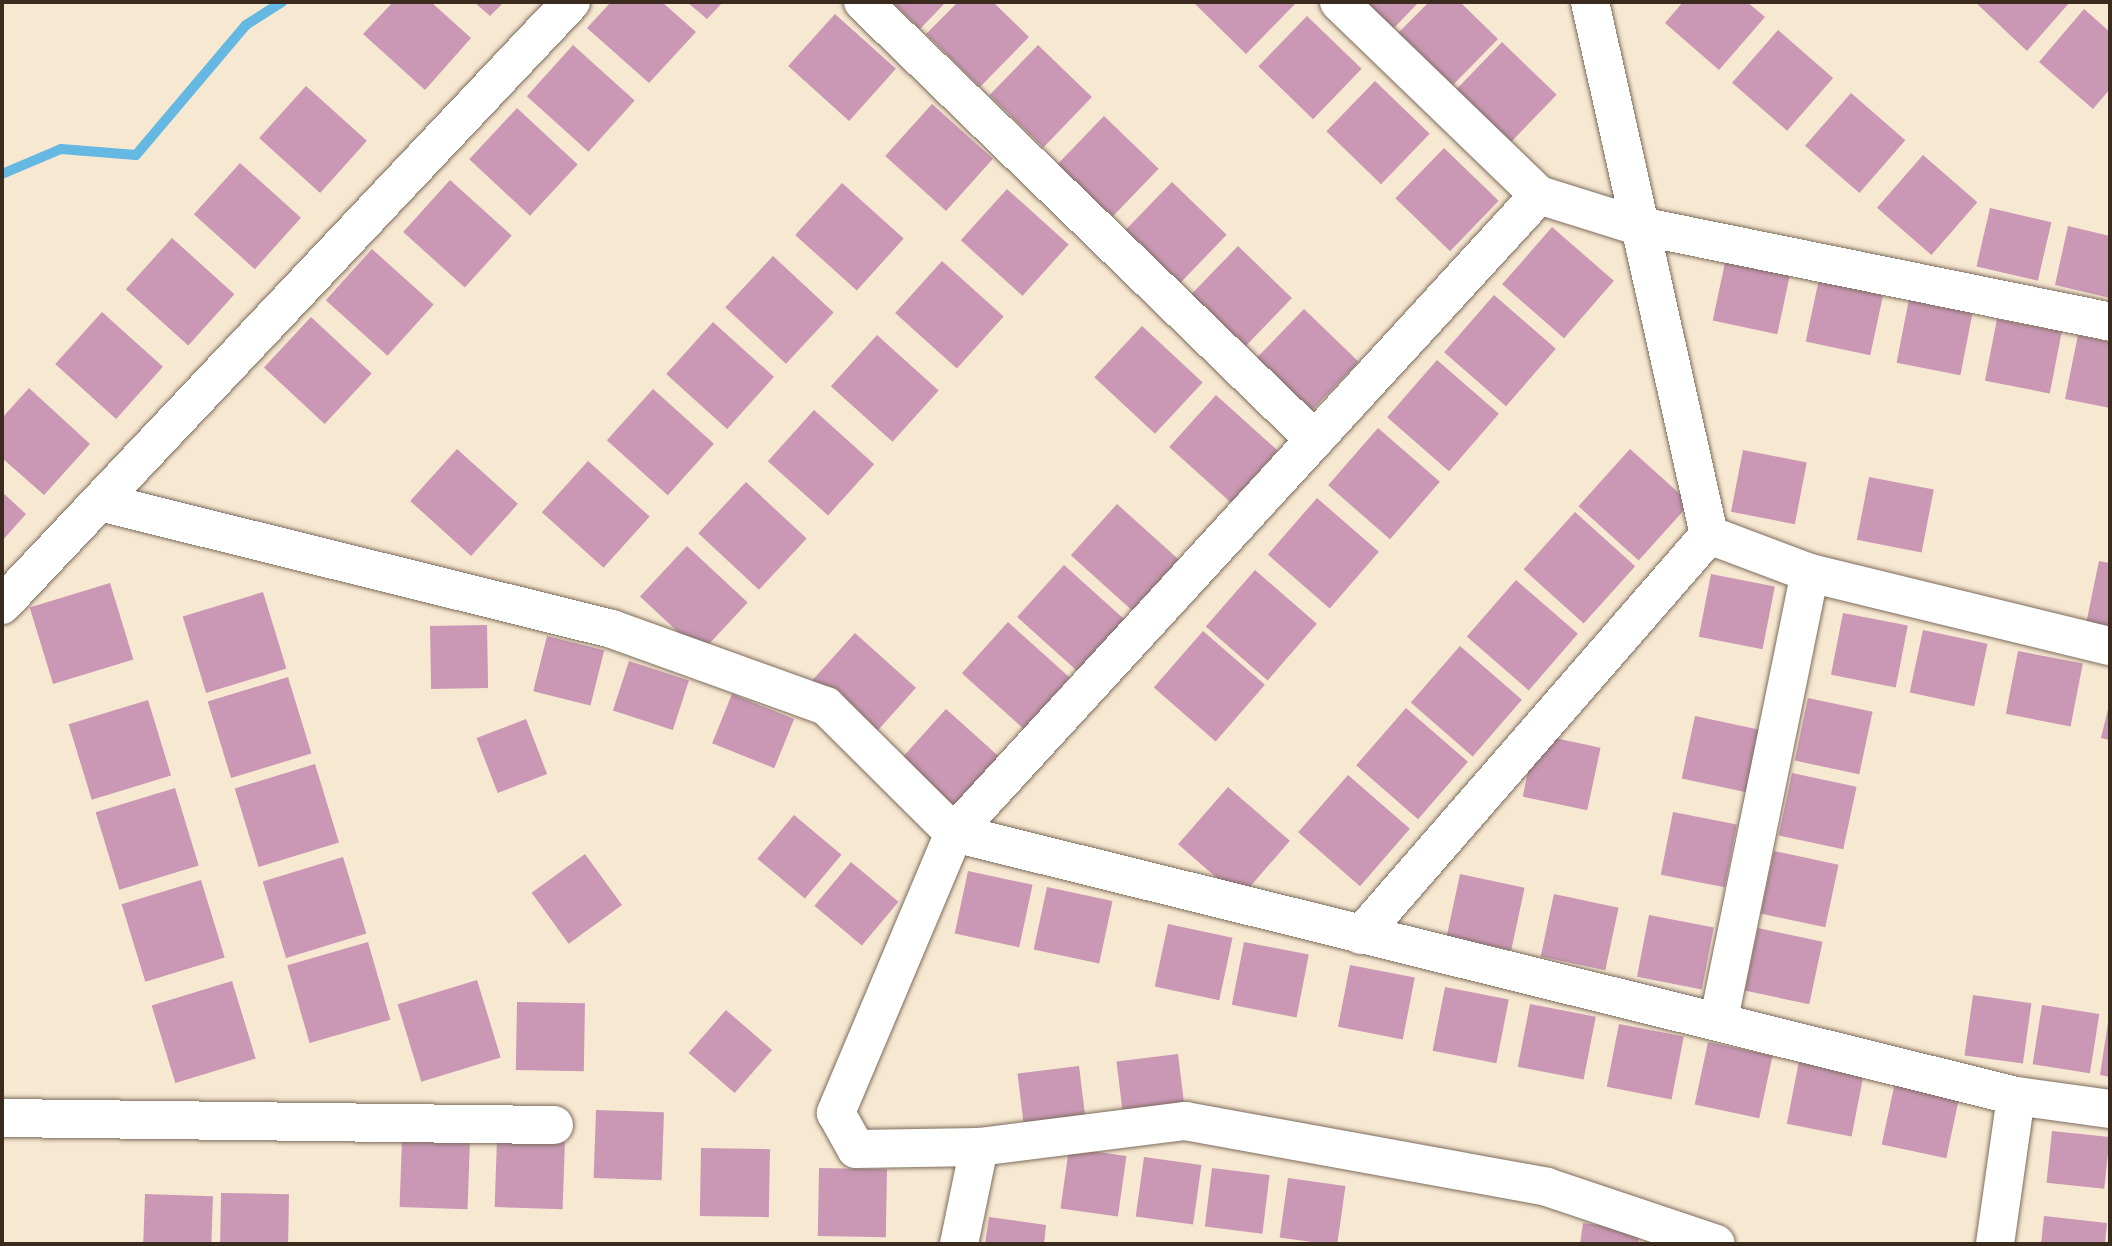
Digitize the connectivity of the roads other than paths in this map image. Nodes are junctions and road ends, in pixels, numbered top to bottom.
1 (572, 2) edge
2 (863, 2) edge
3 (1339, 2) edge
4 (1590, 2) edge
5 (1539, 195) junction
6 (1635, 225) junction
7 (2110, 322) edge
8 (1315, 440) junction
9 (104, 503) junction
10 (1709, 535) junction
11 (1810, 573) junction
12 (2, 605) edge
13 (2110, 646) edge
14 (954, 833) junction
15 (1361, 935) junction
16 (1719, 1019) junction
17 (2016, 1096) junction
18 (2110, 1109) edge
19 (2, 1118) edge
20 (554, 1125) dead end
21 (979, 1147) junction
22 (959, 1244) edge
23 (1716, 1244) edge
24 (1995, 1244) edge

1 - 9 street
2 - 8 street
3 - 5 street
4 - 6 street
5 - 6 street
5 - 8 street
6 - 7 street
6 - 10 street
8 - 14 street
9 - 12 street
9 - 14 street
10 - 11 street
10 - 15 street
11 - 13 street
11 - 16 street
14 - 15 street
14 - 21 street
15 - 16 street
16 - 17 street
17 - 18 street
17 - 24 street
19 - 20 street
21 - 22 street
21 - 23 street

